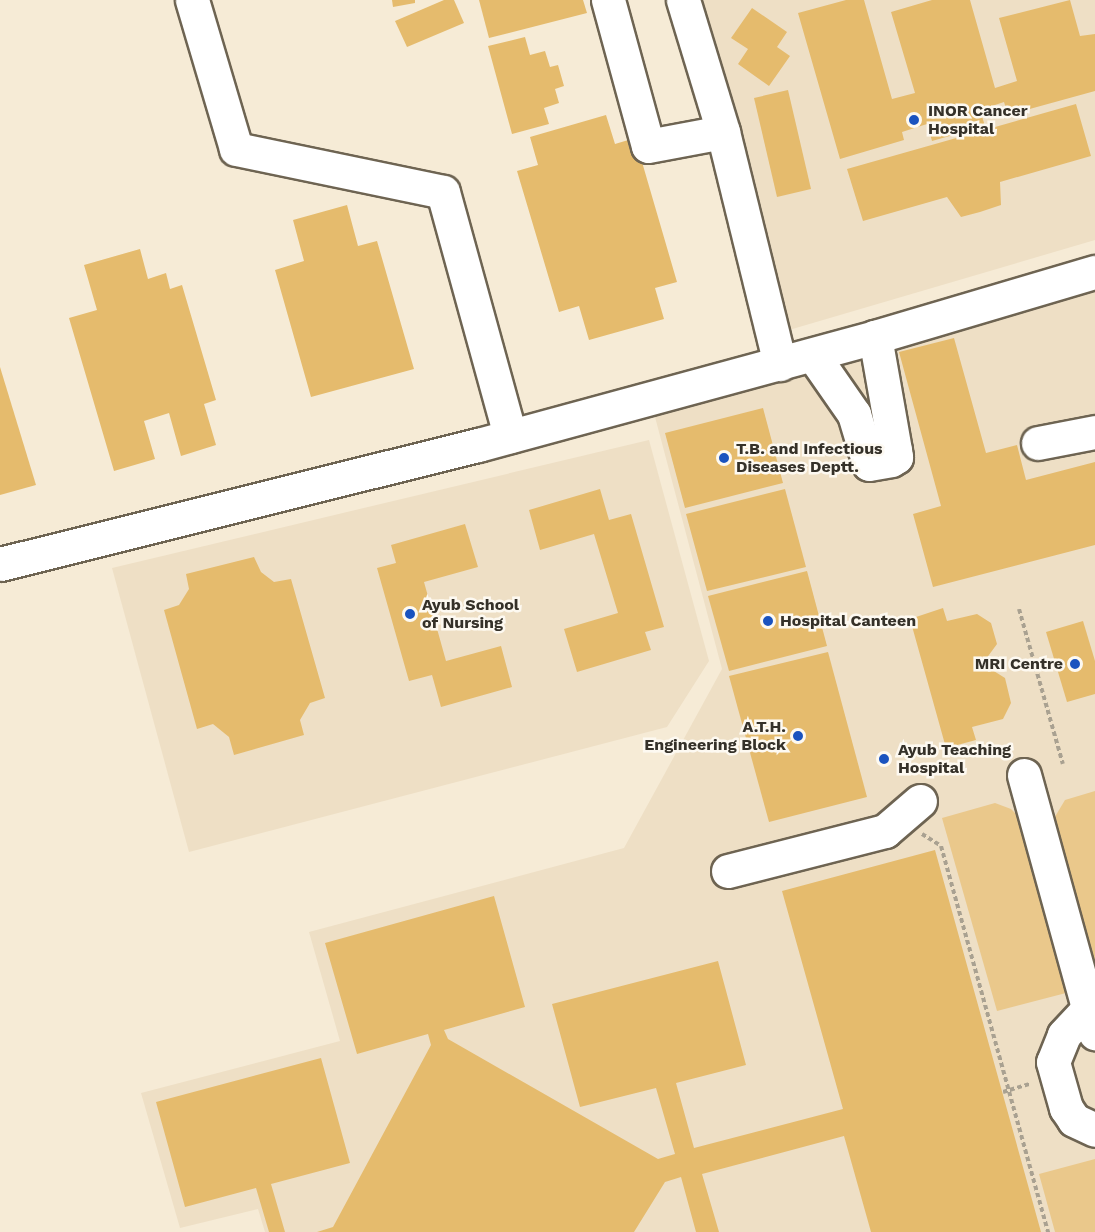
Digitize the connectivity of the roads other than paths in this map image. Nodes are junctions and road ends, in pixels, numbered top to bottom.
1 (192, 0) edge
2 (608, 0) edge
3 (683, 0) edge
4 (723, 132) junction
5 (1095, 272) edge
6 (875, 338) junction
7 (813, 355) junction
8 (780, 364) junction
9 (1095, 432) edge
10 (510, 436) junction
11 (1038, 443) dead end
12 (0, 564) edge
13 (1024, 775) dead end
14 (911, 811) road end
15 (728, 871) dead end
16 (1092, 1021) edge
17 (1095, 1130) edge

1 - 10 street
2 - 4 street
3 - 4 street
4 - 8 street
5 - 6 street
6 - 7 street
6 - 7 street
7 - 8 street
8 - 10 street
9 - 11 street
10 - 12 street
13 - 16 street
14 - 15 street
16 - 17 street

